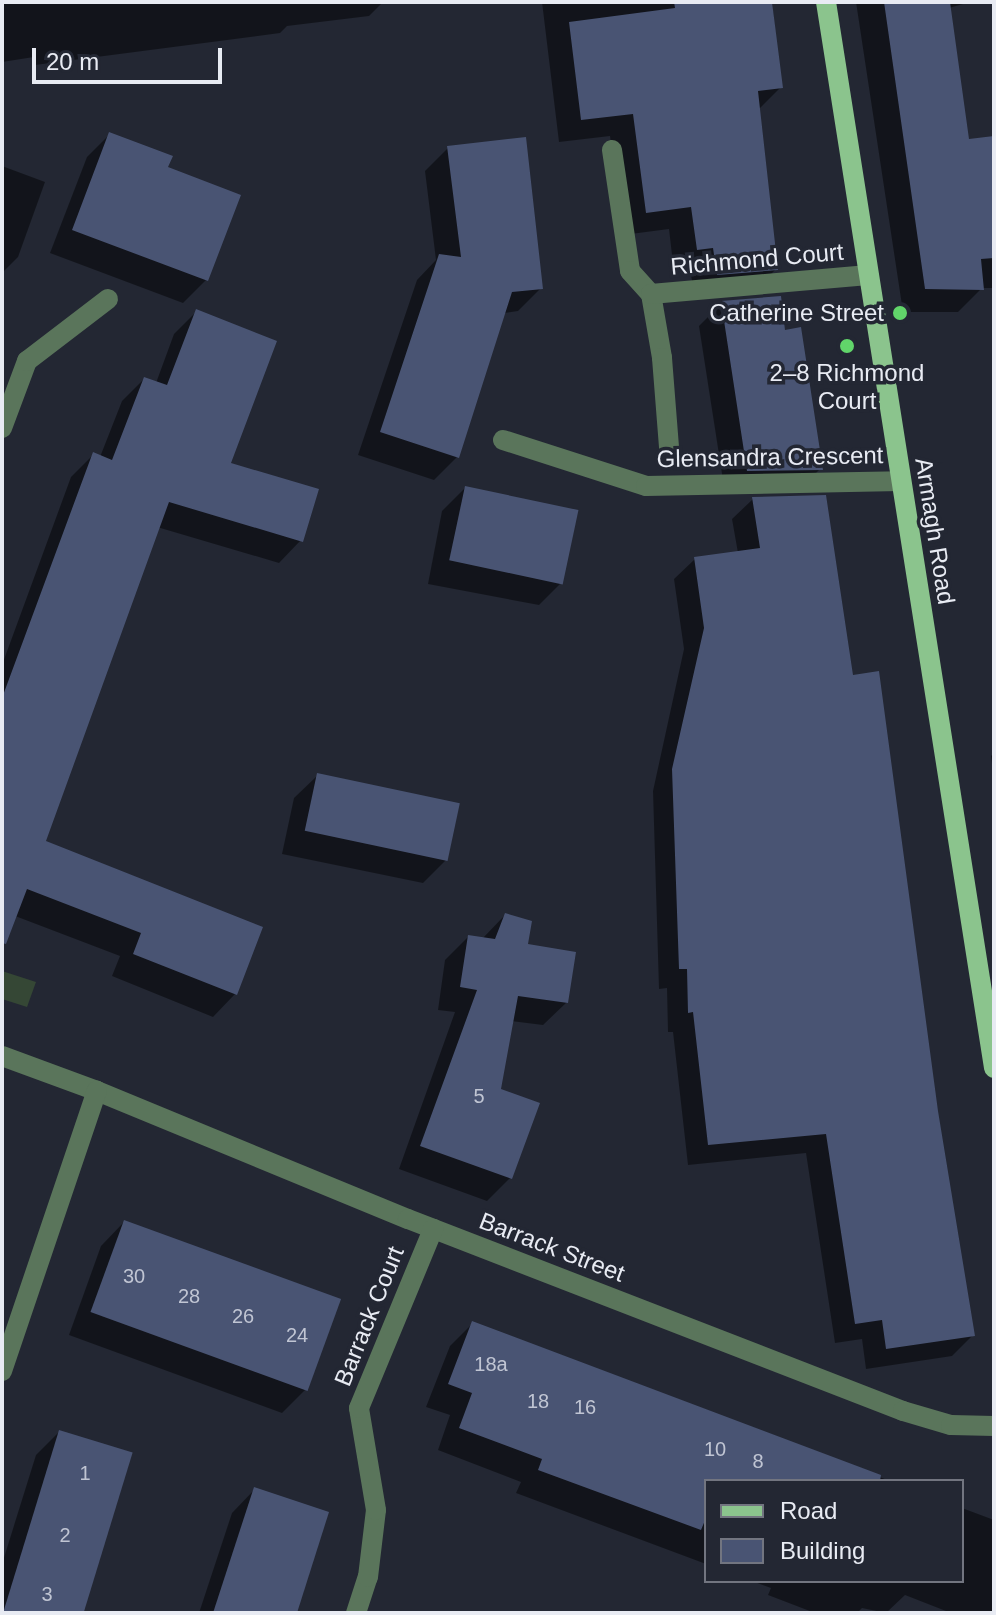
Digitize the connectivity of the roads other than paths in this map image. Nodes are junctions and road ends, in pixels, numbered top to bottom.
1 (826, 2) edge
2 (612, 150) dead end
3 (868, 275) junction
4 (651, 294) junction
5 (108, 299) dead end
6 (2, 428) edge
7 (503, 440) dead end
8 (670, 459) dead end
9 (900, 481) junction
10 (2, 1056) edge
11 (994, 1068) edge
12 (97, 1091) junction
13 (433, 1229) junction
14 (2, 1371) edge
15 (994, 1426) edge
16 (356, 1613) edge

1 - 3 main road, Armagh Road
2 - 4 street, Richmond Court
3 - 4 street, Richmond Court
3 - 9 main road, Armagh Road
4 - 8 street, Richmond Court
5 - 6 street
7 - 9 street, Glensandra Crescent
9 - 11 main road, Armagh Road
10 - 12 street, Barrack Street
12 - 13 street, Barrack Street
12 - 14 street
13 - 15 street, Barrack Street
13 - 16 street, Barrack Court

